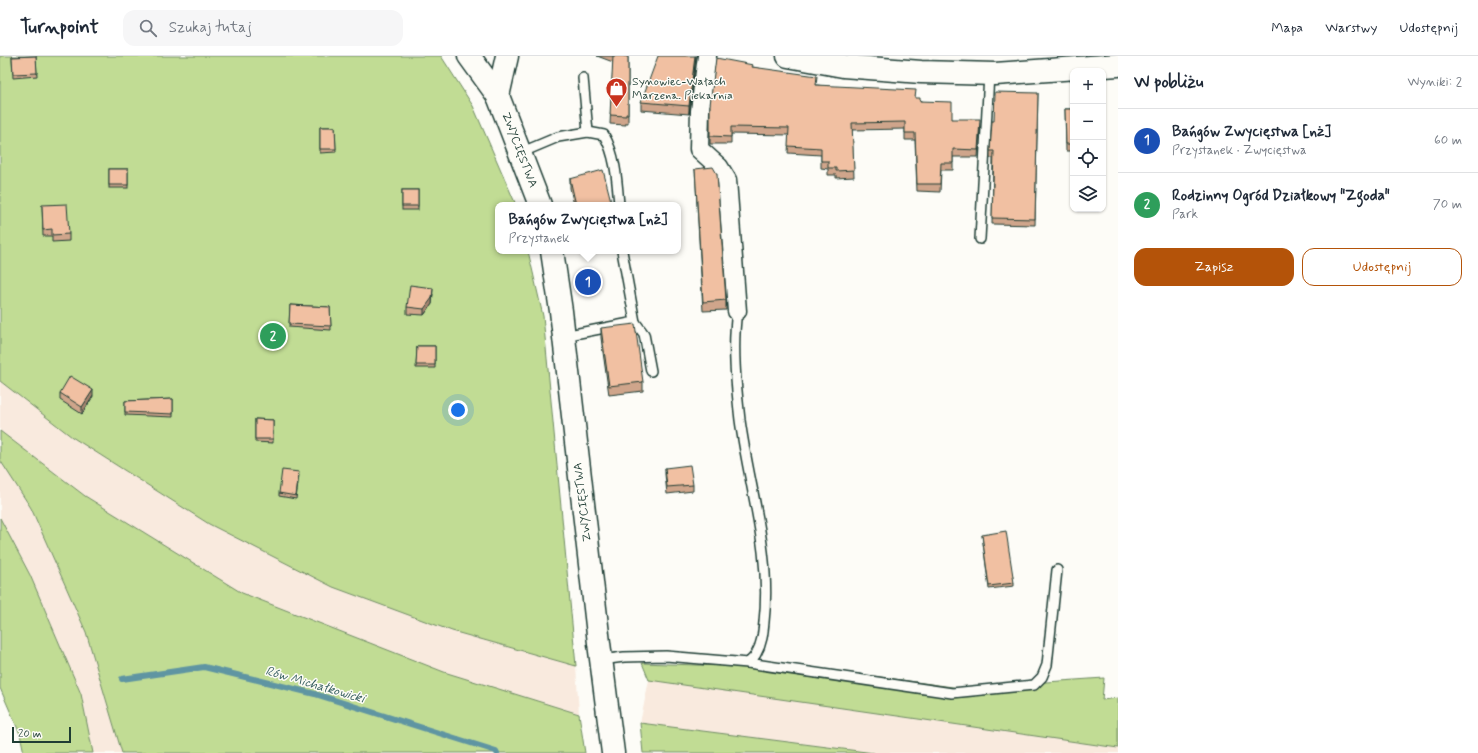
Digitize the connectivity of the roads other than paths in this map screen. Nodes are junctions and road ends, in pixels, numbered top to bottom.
1 (469, 56) edge
2 (507, 56) edge
3 (707, 56) edge
4 (788, 56) edge
5 (1118, 65) edge
6 (989, 74) junction
7 (582, 78) dead end
8 (498, 96) junction
9 (588, 132) junction
10 (520, 153) junction
11 (539, 202) edge
12 (619, 202) edge
13 (980, 239) dead end
14 (552, 254) edge
15 (623, 254) edge
16 (737, 311) joint
17 (635, 322) junction
18 (564, 336) junction
19 (651, 370) dead end
20 (1057, 570) dead end
21 (601, 660) junction
22 (748, 663) junction
23 (613, 753) edge

1 - 8 main road, ZWYCIĘSTWA
2 - 8 main road
3 - 16 street
4 - 6 main road
5 - 6 main road
6 - 13 lane
7 - 9 lane
8 - 10 main road, ZWYCIĘSTWA
9 - 10 lane
9 - 12 lane
10 - 11 main road, ZWYCIĘSTWA
14 - 18 main road, ZWYCIĘSTWA
15 - 17 lane
16 - 22 lane
17 - 18 lane
17 - 19 lane
18 - 21 main road, ZWYCIĘSTWA
20 - 22 lane
21 - 22 lane
21 - 23 main road, ZWYCIĘSTWA

